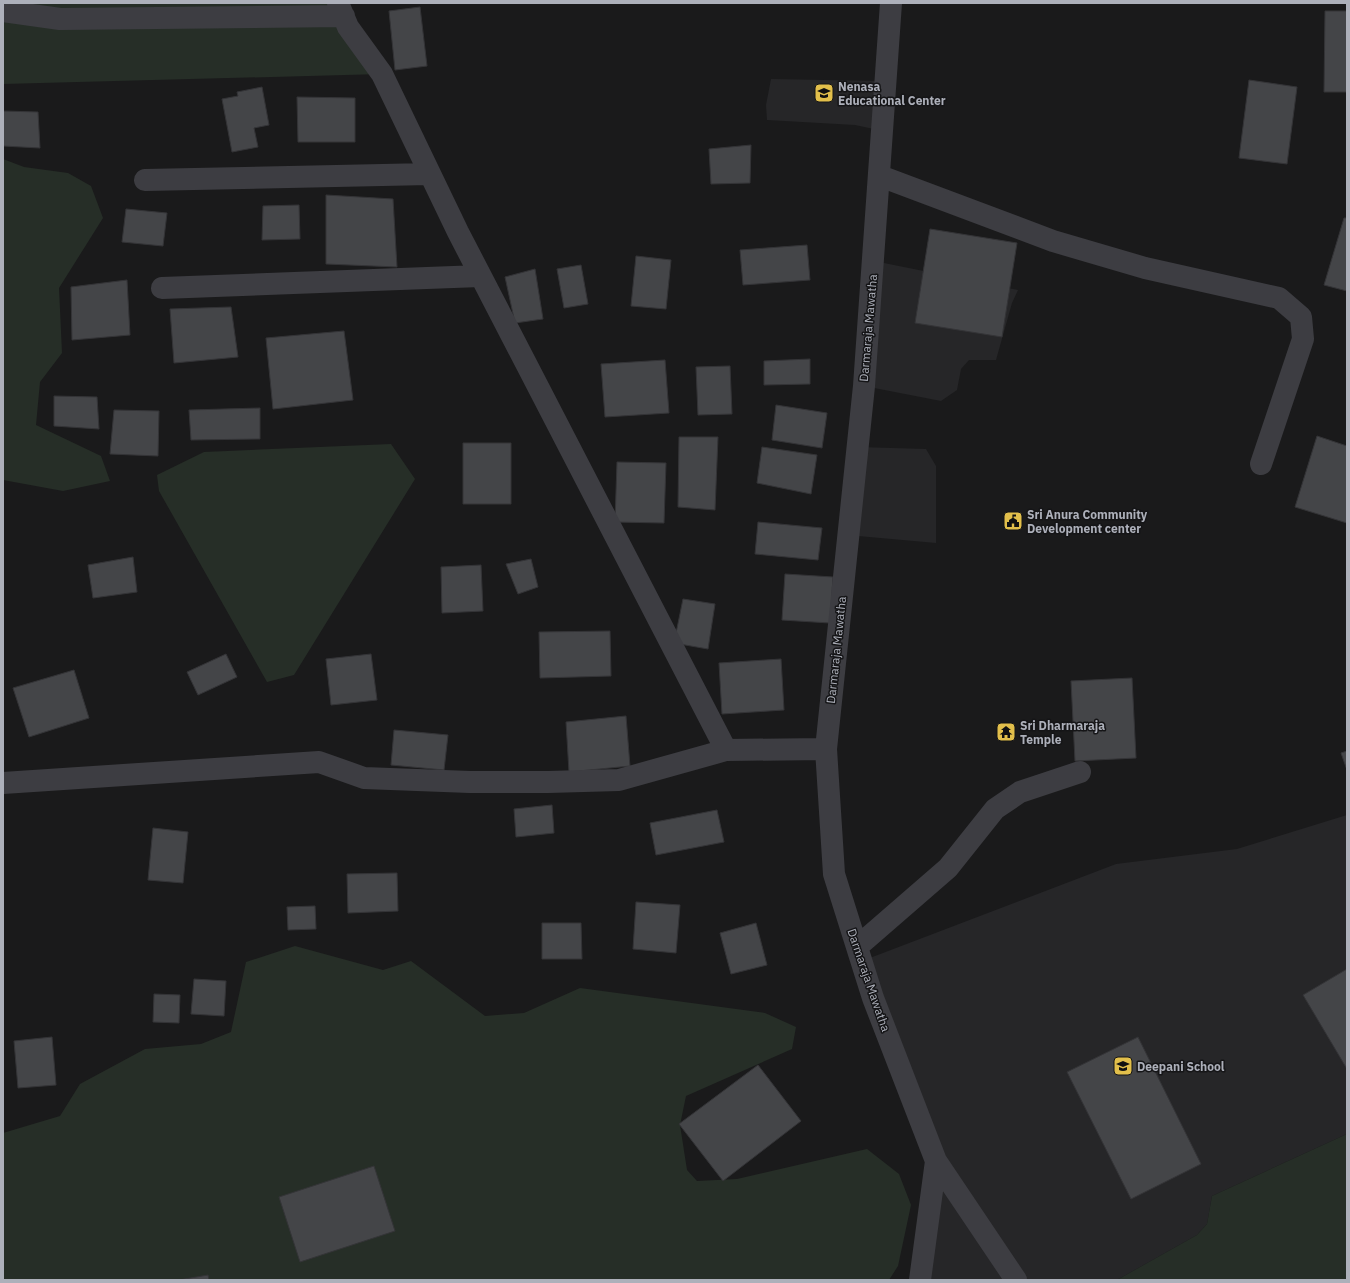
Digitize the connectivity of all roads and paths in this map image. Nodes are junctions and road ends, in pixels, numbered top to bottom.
1 (891, 3) edge
2 (341, 10) edge
3 (3, 11) edge
4 (429, 174) junction
5 (880, 176) junction
6 (145, 180) dead end
7 (480, 276) junction
8 (162, 288) dead end
9 (1261, 464) dead end
10 (826, 749) junction
11 (726, 750) junction
12 (1080, 772) dead end
13 (3, 783) edge
14 (857, 947) junction
15 (936, 1161) junction
16 (920, 1280) edge
17 (1016, 1280) edge

1 - 5 street, Darmaraja Mawatha
2 - 3 street
2 - 4 street
4 - 6 street
4 - 7 street
5 - 9 street
5 - 10 street, Darmaraja Mawatha
7 - 8 street
7 - 11 street
10 - 11 street
10 - 14 street, Darmaraja Mawatha
11 - 13 street
12 - 14 street
14 - 15 street, Darmaraja Mawatha
15 - 16 street, Darmaraja Mawatha
15 - 17 street

